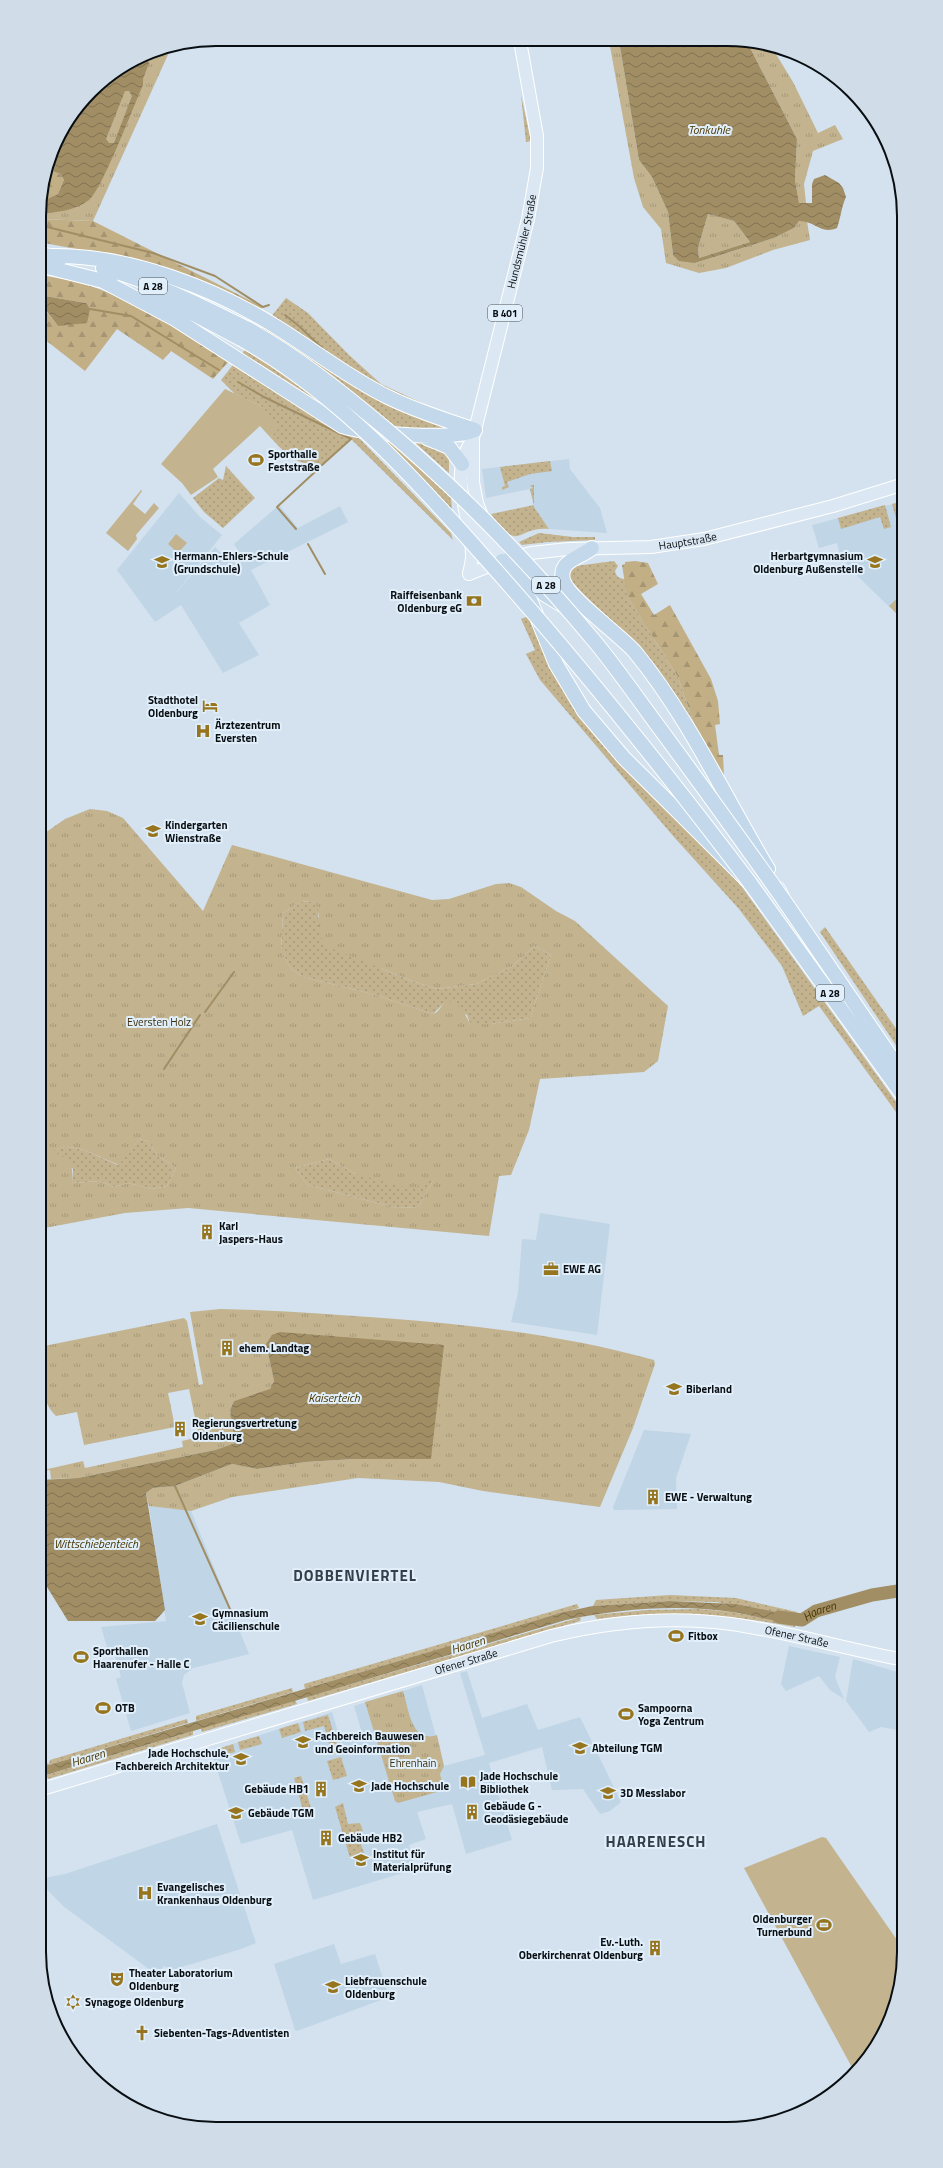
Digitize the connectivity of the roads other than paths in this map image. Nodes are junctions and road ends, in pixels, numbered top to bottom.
1 (521, 46) edge
2 (46, 255) edge
3 (46, 267) edge
4 (103, 281) junction
5 (244, 334) junction
6 (415, 434) junction
7 (474, 434) junction
8 (462, 464) junction
9 (897, 486) edge
10 (466, 516) junction
11 (592, 548) junction
12 (506, 560) junction
13 (469, 574) joint
14 (608, 626) junction
15 (750, 883) junction
16 (783, 900) junction
17 (897, 1066) edge
18 (897, 1087) edge
19 (897, 1659) edge
20 (46, 1788) edge

1 - 7 main road, Hundsmühler Straße / B 401
2 - 5 highway, A 28
2 - 7 highway
3 - 4 highway, A 28
4 - 5 highway, A 28
4 - 6 highway
5 - 15 highway, A 28, bridge
5 - 16 highway, A 28, bridge
6 - 7 highway
6 - 8 highway
7 - 8 main road, Hundsmühler Straße / B 401
7 - 12 main road, Hundsmühler Straße
8 - 10 main road, Hundsmühler Straße / B 401
9 - 11 main road, Hauptstraße
10 - 12 main road, Hundsmühler Straße / B 401
10 - 13 main road, Hundsmühler Straße
11 - 12 main road, Hauptstraße
11 - 14 highway
12 - 13 main road, Hauptstraße
12 - 14 highway
12 - 15 highway, bridge
14 - 16 highway, bridge
15 - 18 highway, A 28
16 - 17 highway, A 28
19 - 20 main road, Ofener Straße

